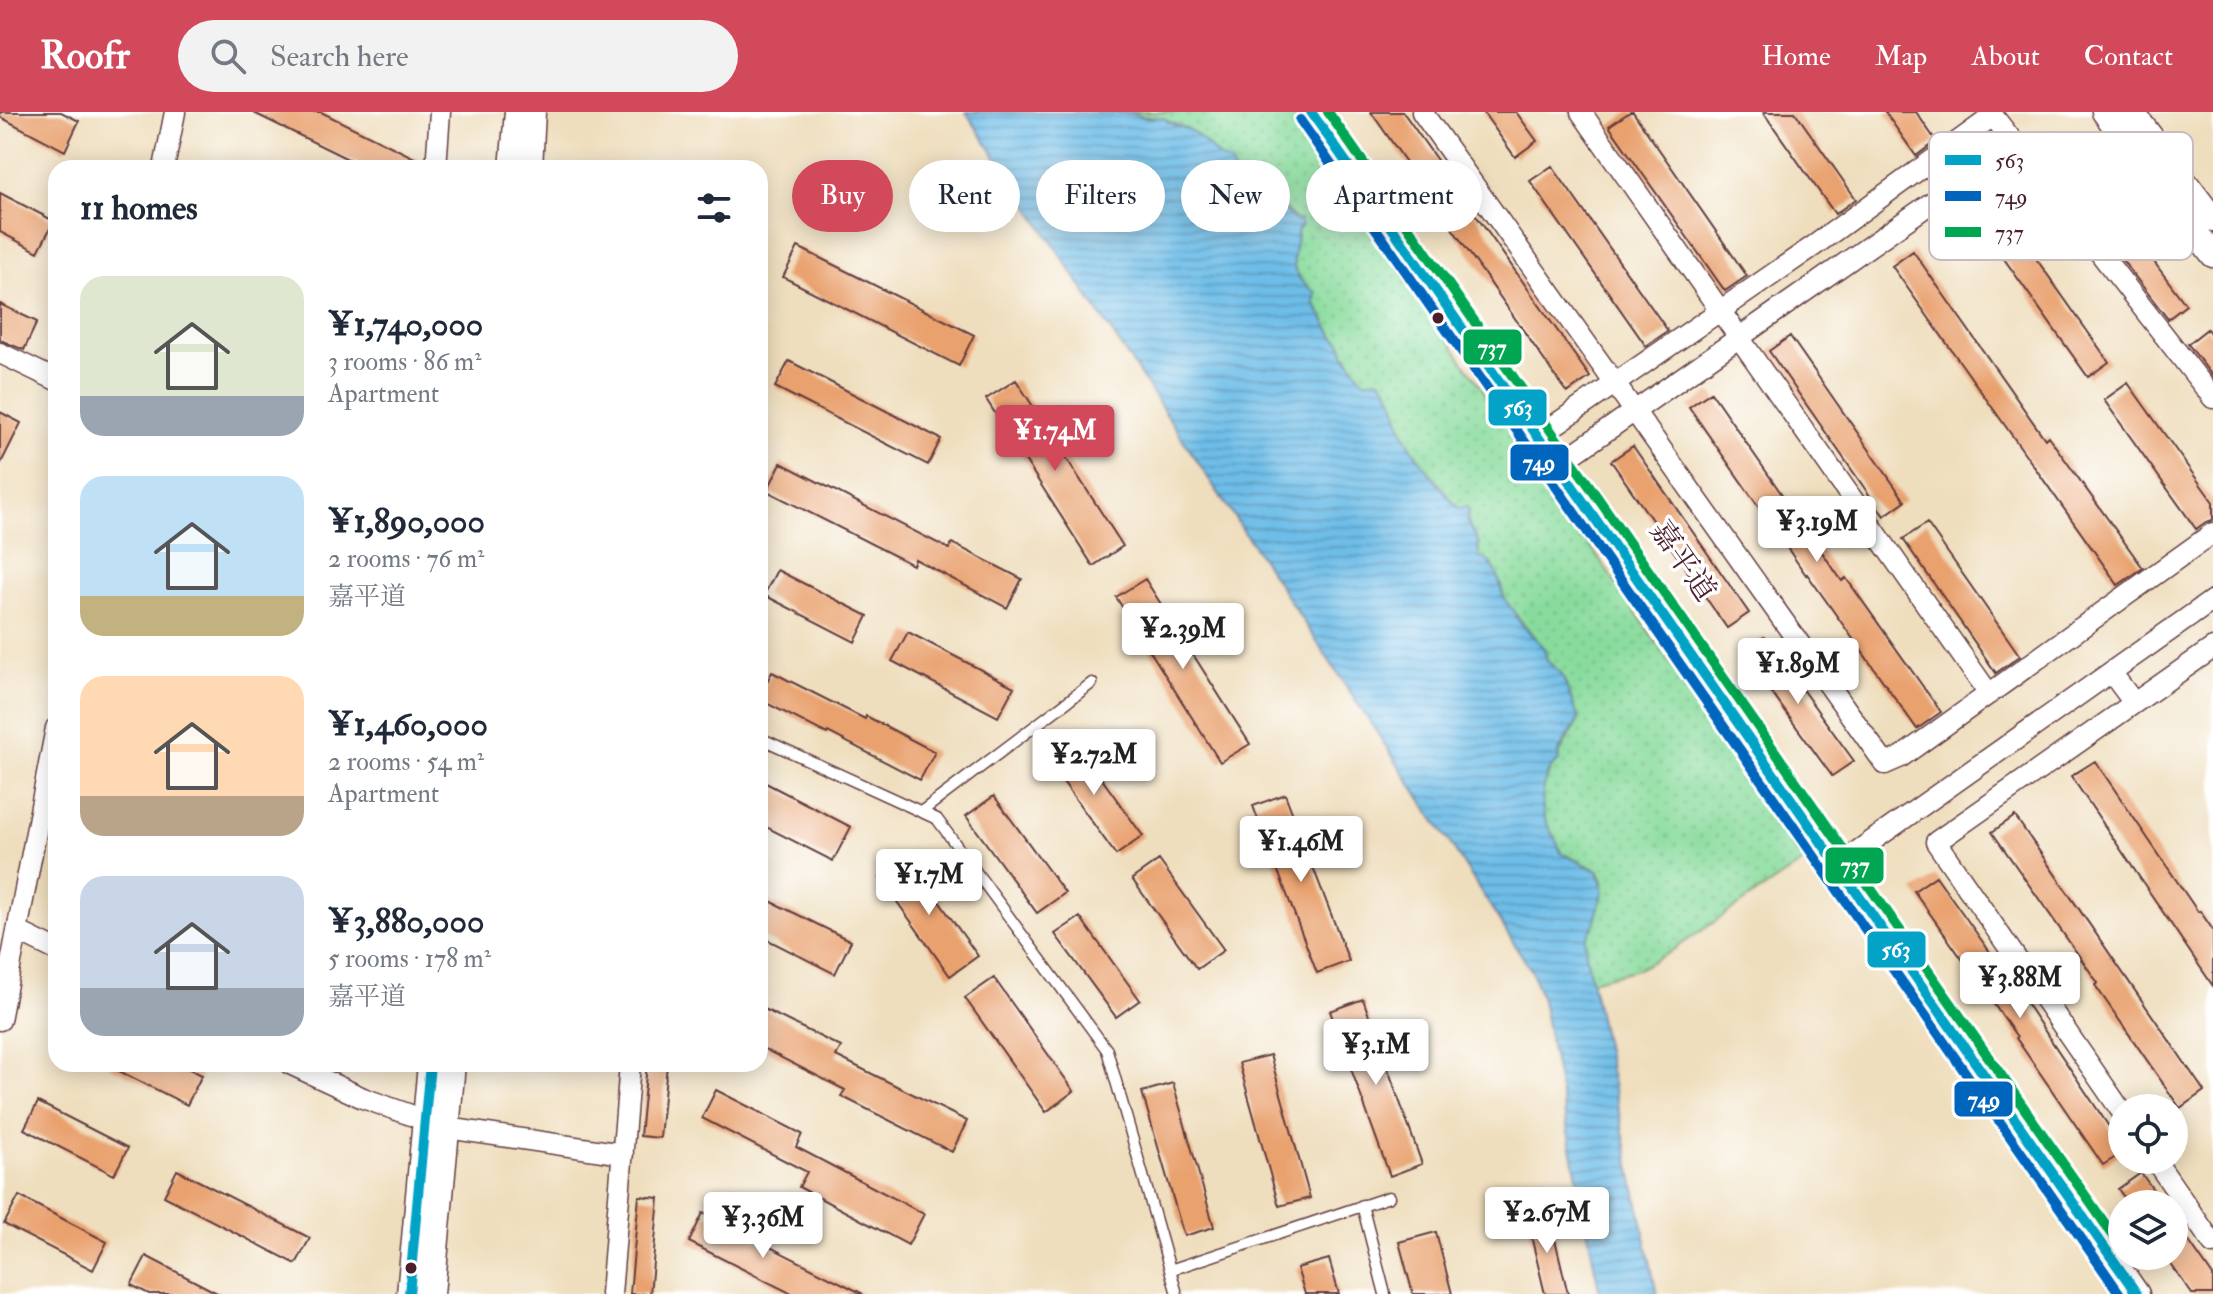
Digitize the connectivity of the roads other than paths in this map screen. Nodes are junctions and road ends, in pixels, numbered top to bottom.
1 (175, 112) edge
2 (440, 112) edge
3 (517, 112) edge
4 (533, 112) edge
5 (1311, 112) edge
6 (1328, 112) edge
7 (1422, 112) edge
8 (1581, 112) edge
9 (2104, 112) edge
10 (2132, 112) edge
11 (1992, 114) edge
12 (1967, 132) edge
13 (2006, 132) edge
14 (2119, 132) edge
15 (2147, 132) edge
16 (166, 160) edge
17 (437, 160) edge
18 (513, 160) edge
19 (530, 160) edge
20 (1929, 160) edge
21 (2193, 193) edge
22 (1929, 204) edge
23 (2213, 219) edge
24 (2193, 229) edge
25 (2213, 255) edge
26 (2105, 260) edge
27 (1720, 311) junction
28 (1740, 337) junction
29 (0, 353) edge
30 (48, 376) edge
31 (1613, 384) junction
32 (2213, 398) edge
33 (1633, 412) junction
34 (1545, 432) junction
35 (1565, 460) junction
36 (2213, 533) edge
37 (2213, 600) edge
38 (2213, 648) edge
39 (2111, 672) junction
40 (1092, 683) dead end
41 (1989, 694) junction
42 (2134, 703) junction
43 (768, 742) edge
44 (48, 770) edge
45 (921, 812) junction
46 (1844, 861) junction
47 (17, 931) junction
48 (48, 946) edge
49 (0, 1020) edge
50 (307, 1072) edge
51 (431, 1072) edge
52 (451, 1072) edge
53 (629, 1072) edge
54 (2110, 1094) edge
55 (436, 1125) junction
56 (623, 1154) junction
57 (2165, 1174) edge
58 (1389, 1197) dead end
59 (1362, 1205) junction
60 (2108, 1225) edge
61 (2213, 1244) edge
62 (1170, 1270) junction
63 (2140, 1270) edge
64 (409, 1294) edge
65 (432, 1294) edge
66 (611, 1294) edge
67 (1177, 1294) edge
68 (1385, 1294) edge
69 (2137, 1294) edge
70 (2157, 1294) edge

1 - 16 street
2 - 17 street
3 - 18 street
4 - 19 street
5 - 34 street, 嘉平道
6 - 34 street, 嘉平道
7 - 31 street
8 - 27 street
9 - 14 street
10 - 15 street
11 - 12 street
11 - 13 street
20 - 27 street
21 - 23 street
22 - 28 street
24 - 25 street
26 - 32 street
27 - 28 street
27 - 31 street
28 - 33 street
28 - 41 street
29 - 30 street
31 - 33 street
31 - 34 street
33 - 35 street
33 - 41 street
34 - 35 street, 嘉平道
35 - 46 street, 嘉平道
36 - 41 street
37 - 39 street
38 - 42 street
39 - 42 street
39 - 46 street
40 - 45 lane
42 - 54 street
43 - 45 lane
44 - 47 street
45 - 62 lane
46 - 60 street, 嘉平道
46 - 69 street, 嘉平道
47 - 48 street
47 - 49 street
50 - 55 street
51 - 55 street
52 - 55 street
53 - 56 street
55 - 56 street
55 - 64 street
55 - 65 street
56 - 66 street
57 - 61 street
58 - 59 lane
59 - 62 lane
59 - 68 lane
62 - 67 lane
63 - 70 street

